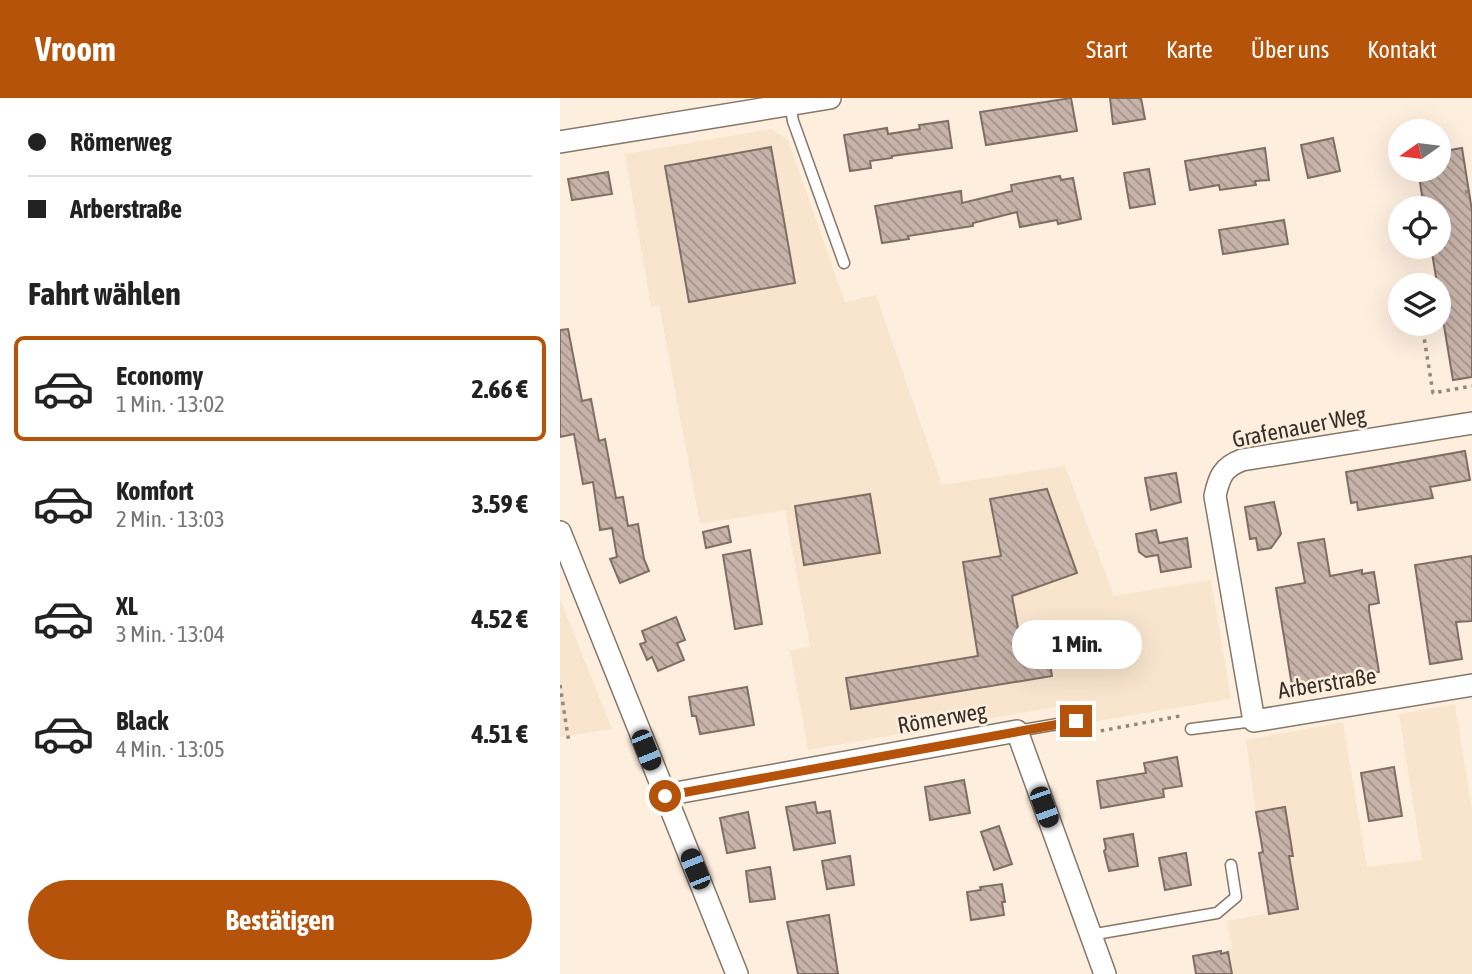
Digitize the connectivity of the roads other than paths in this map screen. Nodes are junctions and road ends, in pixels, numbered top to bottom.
1 (830, 98) edge
2 (778, 103) edge
3 (560, 142) edge
4 (844, 263) dead end
5 (1472, 423) edge
6 (560, 533) edge
7 (565, 559) edge
8 (1472, 685) edge
9 (1076, 721) road end
10 (1254, 721) junction
11 (1191, 729) dead end
12 (1017, 731) junction
13 (665, 796) junction
14 (1231, 865) dead end
15 (1090, 934) junction
16 (730, 972) edge
17 (1105, 974) edge

1 - 2 street
2 - 3 street
2 - 4 lane
5 - 10 street, Grafenauer Weg
6 - 7 street
7 - 13 street
8 - 10 street, Arberstraße
9 - 12 lane
10 - 11 lane, Arberstraße
12 - 13 street, Römerweg
12 - 15 street, Römerweg
13 - 16 street
14 - 15 lane
15 - 17 street, Römerweg

